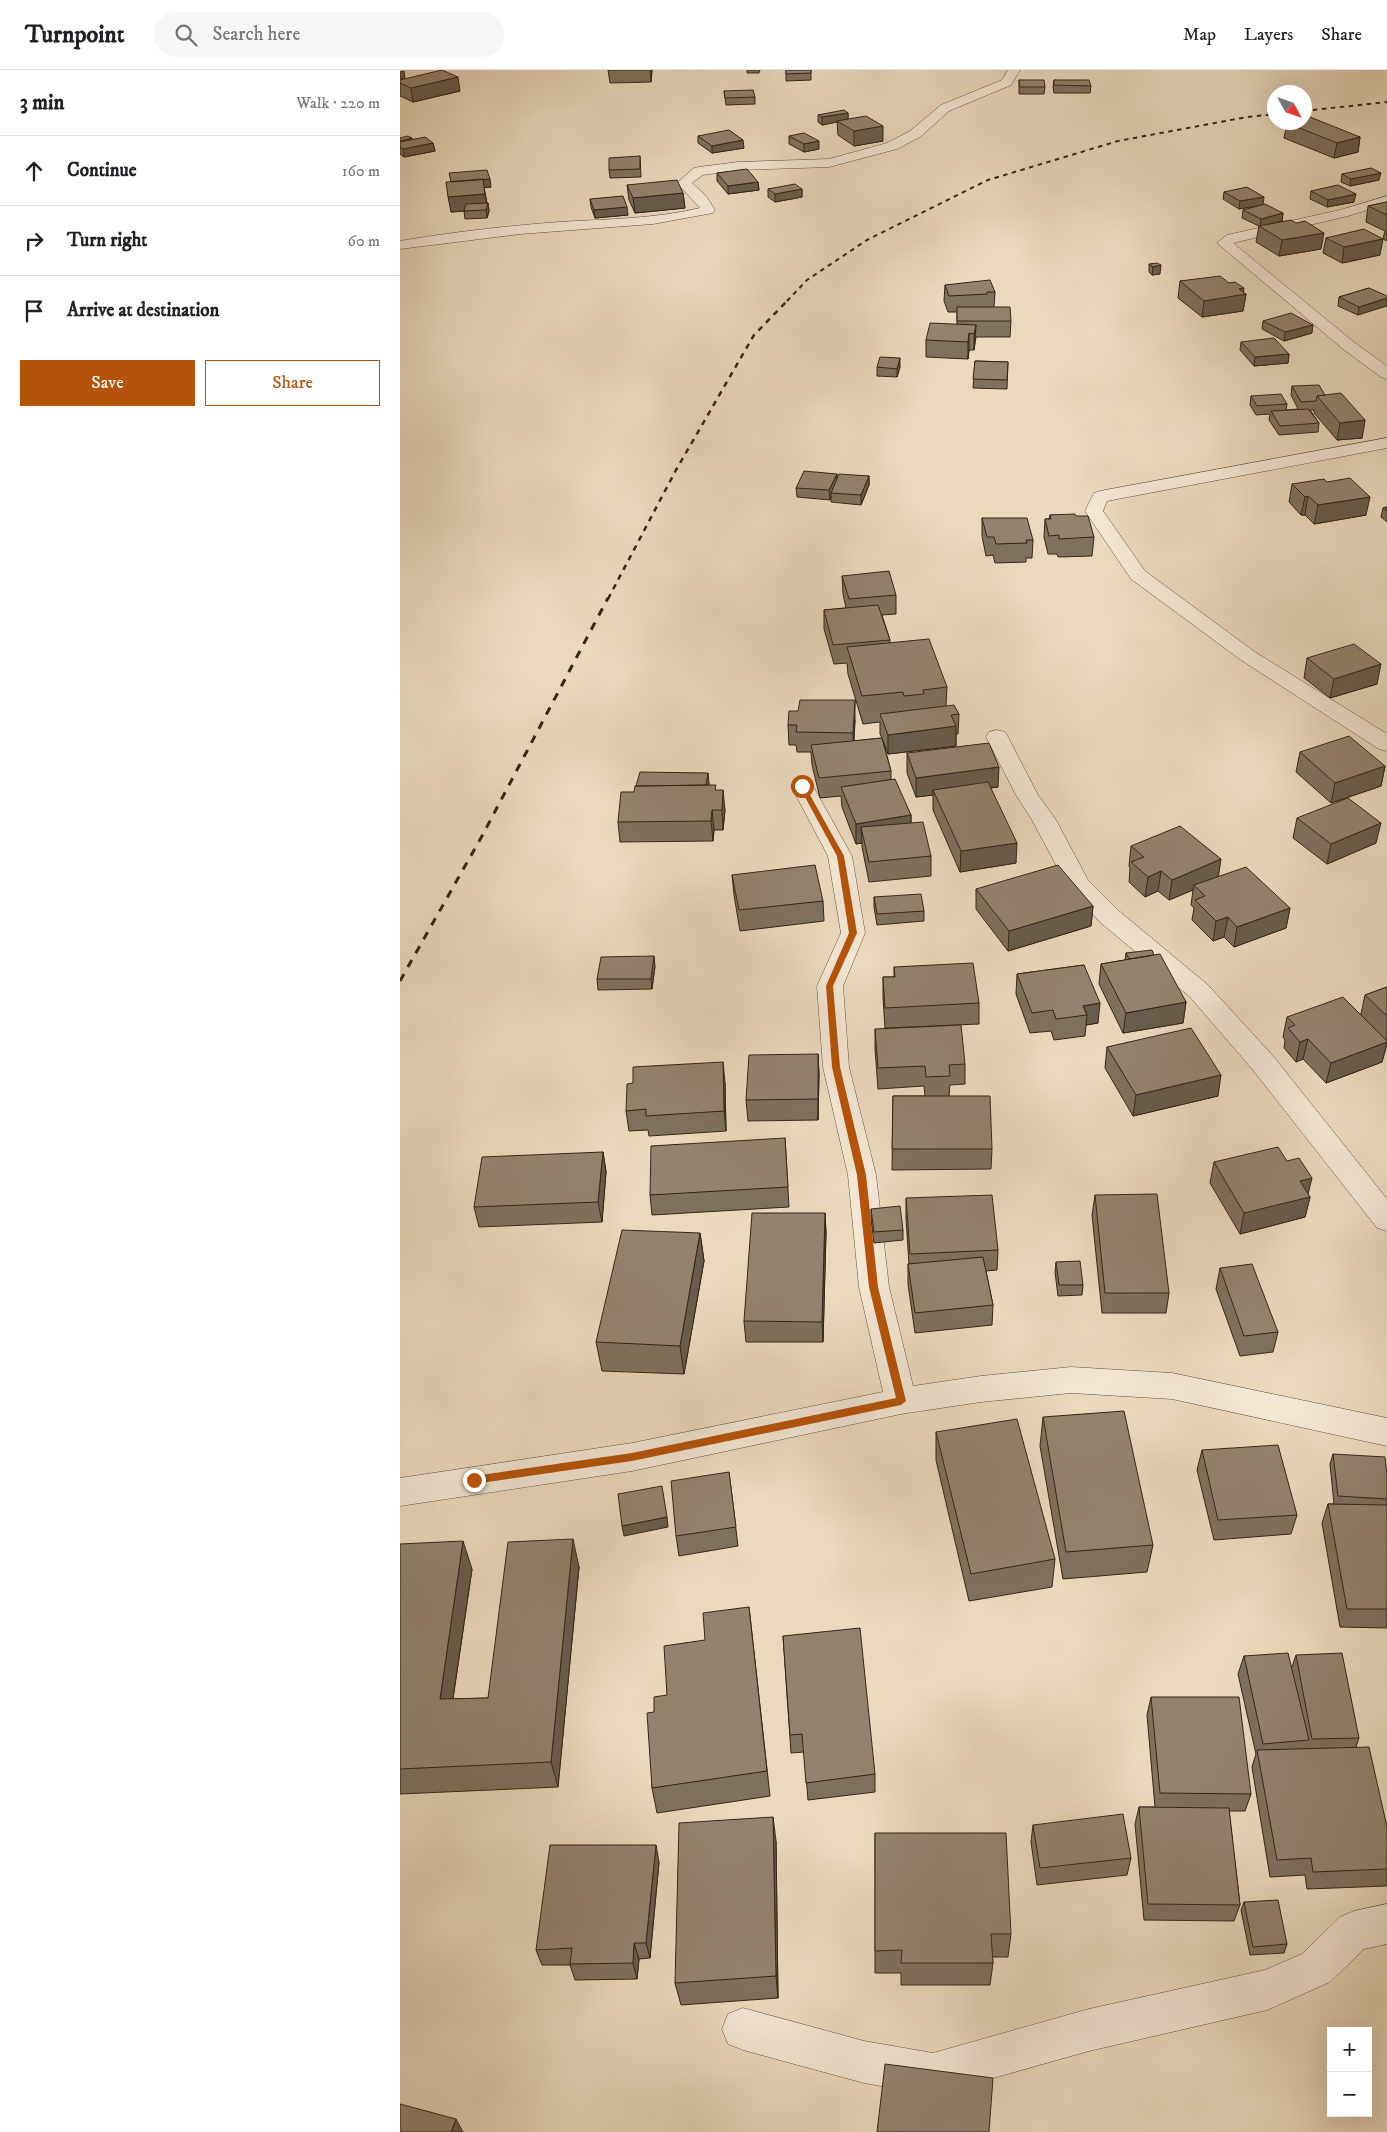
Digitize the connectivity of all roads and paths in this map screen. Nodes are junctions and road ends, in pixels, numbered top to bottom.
1 (1014, 70) edge
2 (1387, 200) edge
3 (400, 245) edge
4 (1387, 374) edge
5 (1387, 443) edge
6 (997, 737) dead end
7 (1387, 744) edge
8 (802, 786) dead end
9 (1387, 1220) edge
10 (901, 1401) junction
11 (1387, 1432) edge
12 (400, 1492) edge
13 (1387, 1924) edge
14 (743, 2029) dead end

1 - 3 street
2 - 4 street
5 - 7 street
6 - 9 street
8 - 10 street
10 - 11 street
10 - 12 street
13 - 14 street

